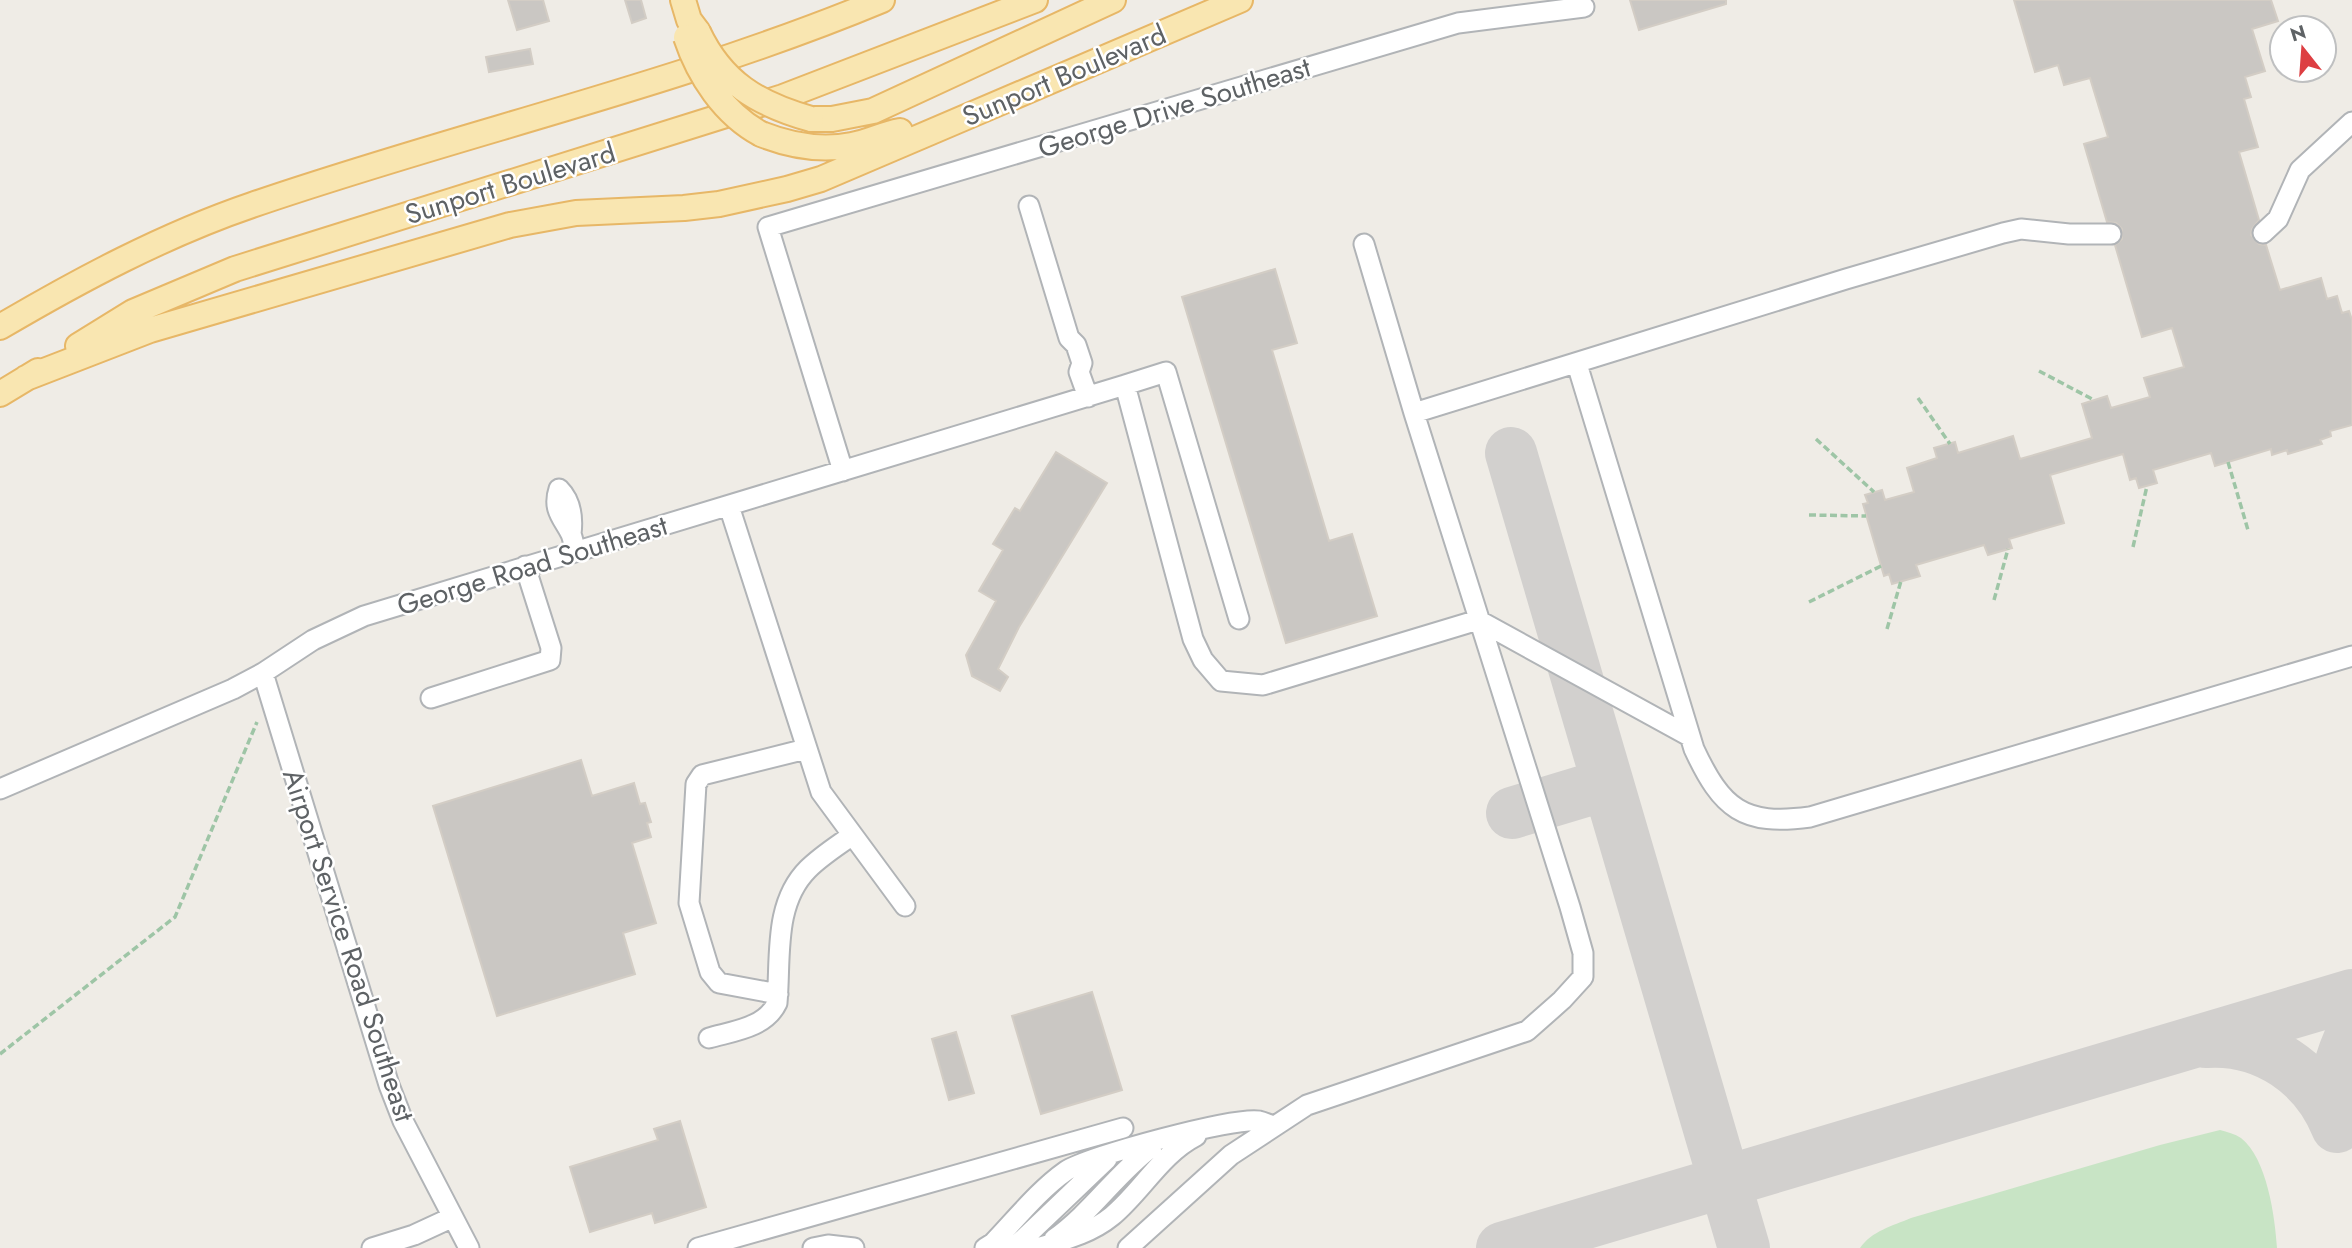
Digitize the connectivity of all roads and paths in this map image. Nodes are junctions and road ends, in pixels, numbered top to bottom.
1 (882, 0) edge
2 (1035, 0) edge
3 (1113, 0) edge
4 (1240, 0) edge
5 (1584, 7) dead end
6 (689, 22) edge
7 (2352, 122) edge
8 (927, 133) junction
9 (1029, 206) dead end
10 (2263, 233) dead end
11 (2111, 234) dead end
12 (1364, 244) dead end
13 (0, 327) edge
14 (1577, 364) junction
15 (2039, 371) dead end
16 (26, 378) junction
17 (1125, 385) junction
18 (0, 394) edge
19 (1088, 397) junction
20 (1918, 398) dead end
21 (2094, 400) dead end
22 (1414, 413) junction
23 (1816, 439) dead end
24 (1950, 444) dead end
25 (2228, 462) dead end
26 (843, 471) junction
27 (2147, 486) dead end
28 (1874, 492) dead end
29 (729, 506) junction
30 (1809, 515) dead end
31 (1866, 516) dead end
32 (2248, 530) dead end
33 (2133, 547) dead end
34 (2008, 549) dead end
35 (525, 566) junction
36 (1881, 566) dead end
37 (1901, 581) dead end
38 (1994, 600) dead end
39 (1809, 602) dead end
40 (1238, 619) dead end
41 (1478, 620) junction
42 (1887, 629) dead end
43 (2352, 656) edge
44 (262, 673) junction
45 (269, 694) junction
46 (432, 698) dead end
47 (1689, 736) junction
48 (806, 749) junction
49 (0, 789) edge
50 (852, 836) junction
51 (905, 906) dead end
52 (778, 994) junction
53 (709, 1038) dead end
54 (0, 1054) edge
55 (1274, 1126) junction
56 (1215, 1127) junction
57 (1123, 1128) dead end
58 (1166, 1138) junction
59 (1118, 1152) junction
60 (453, 1217) junction
61 (372, 1248) edge
62 (469, 1248) edge
63 (699, 1248) edge
64 (813, 1248) edge
65 (854, 1248) edge
66 (985, 1248) edge
67 (1010, 1248) edge
68 (1038, 1248) edge
69 (1128, 1248) edge

1 - 13 main road, Sunport Boulevard
2 - 16 main road, Sunport Boulevard
3 - 6 main road, bridge
4 - 8 main road, Sunport Boulevard
5 - 26 street, George Drive Southeast
6 - 8 main road, bridge
7 - 10 street
8 - 16 main road, Sunport Boulevard
9 - 19 street
11 - 14 street
12 - 22 street
14 - 22 street
14 - 47 street
15 - 21 path
16 - 18 main road, Sunport Boulevard
17 - 19 street, George Road Southeast
17 - 40 street, George Road Southeast
17 - 41 street
19 - 26 street, George Road Southeast
20 - 24 path
22 - 41 street
23 - 28 path
25 - 32 path
26 - 29 street, George Road Southeast
27 - 33 path
29 - 35 street, George Road Southeast
29 - 48 street
30 - 31 path
34 - 38 path
35 - 44 street, George Road Southeast
35 - 46 street
36 - 39 path
37 - 42 path
41 - 47 street
41 - 55 street
43 - 47 street
44 - 45 street, Airport Service Road Southeast
44 - 49 street, George Road Southeast
45 - 54 path
45 - 60 street, Airport Service Road Southeast
48 - 50 street
48 - 52 street
50 - 51 street
50 - 52 street
52 - 53 street
55 - 56 street
55 - 69 street
56 - 58 street
56 - 68 street
57 - 63 street
58 - 59 street
58 - 68 street
59 - 66 street
59 - 67 street
60 - 61 street
60 - 62 street, Airport Service Road Southeast
64 - 65 street

